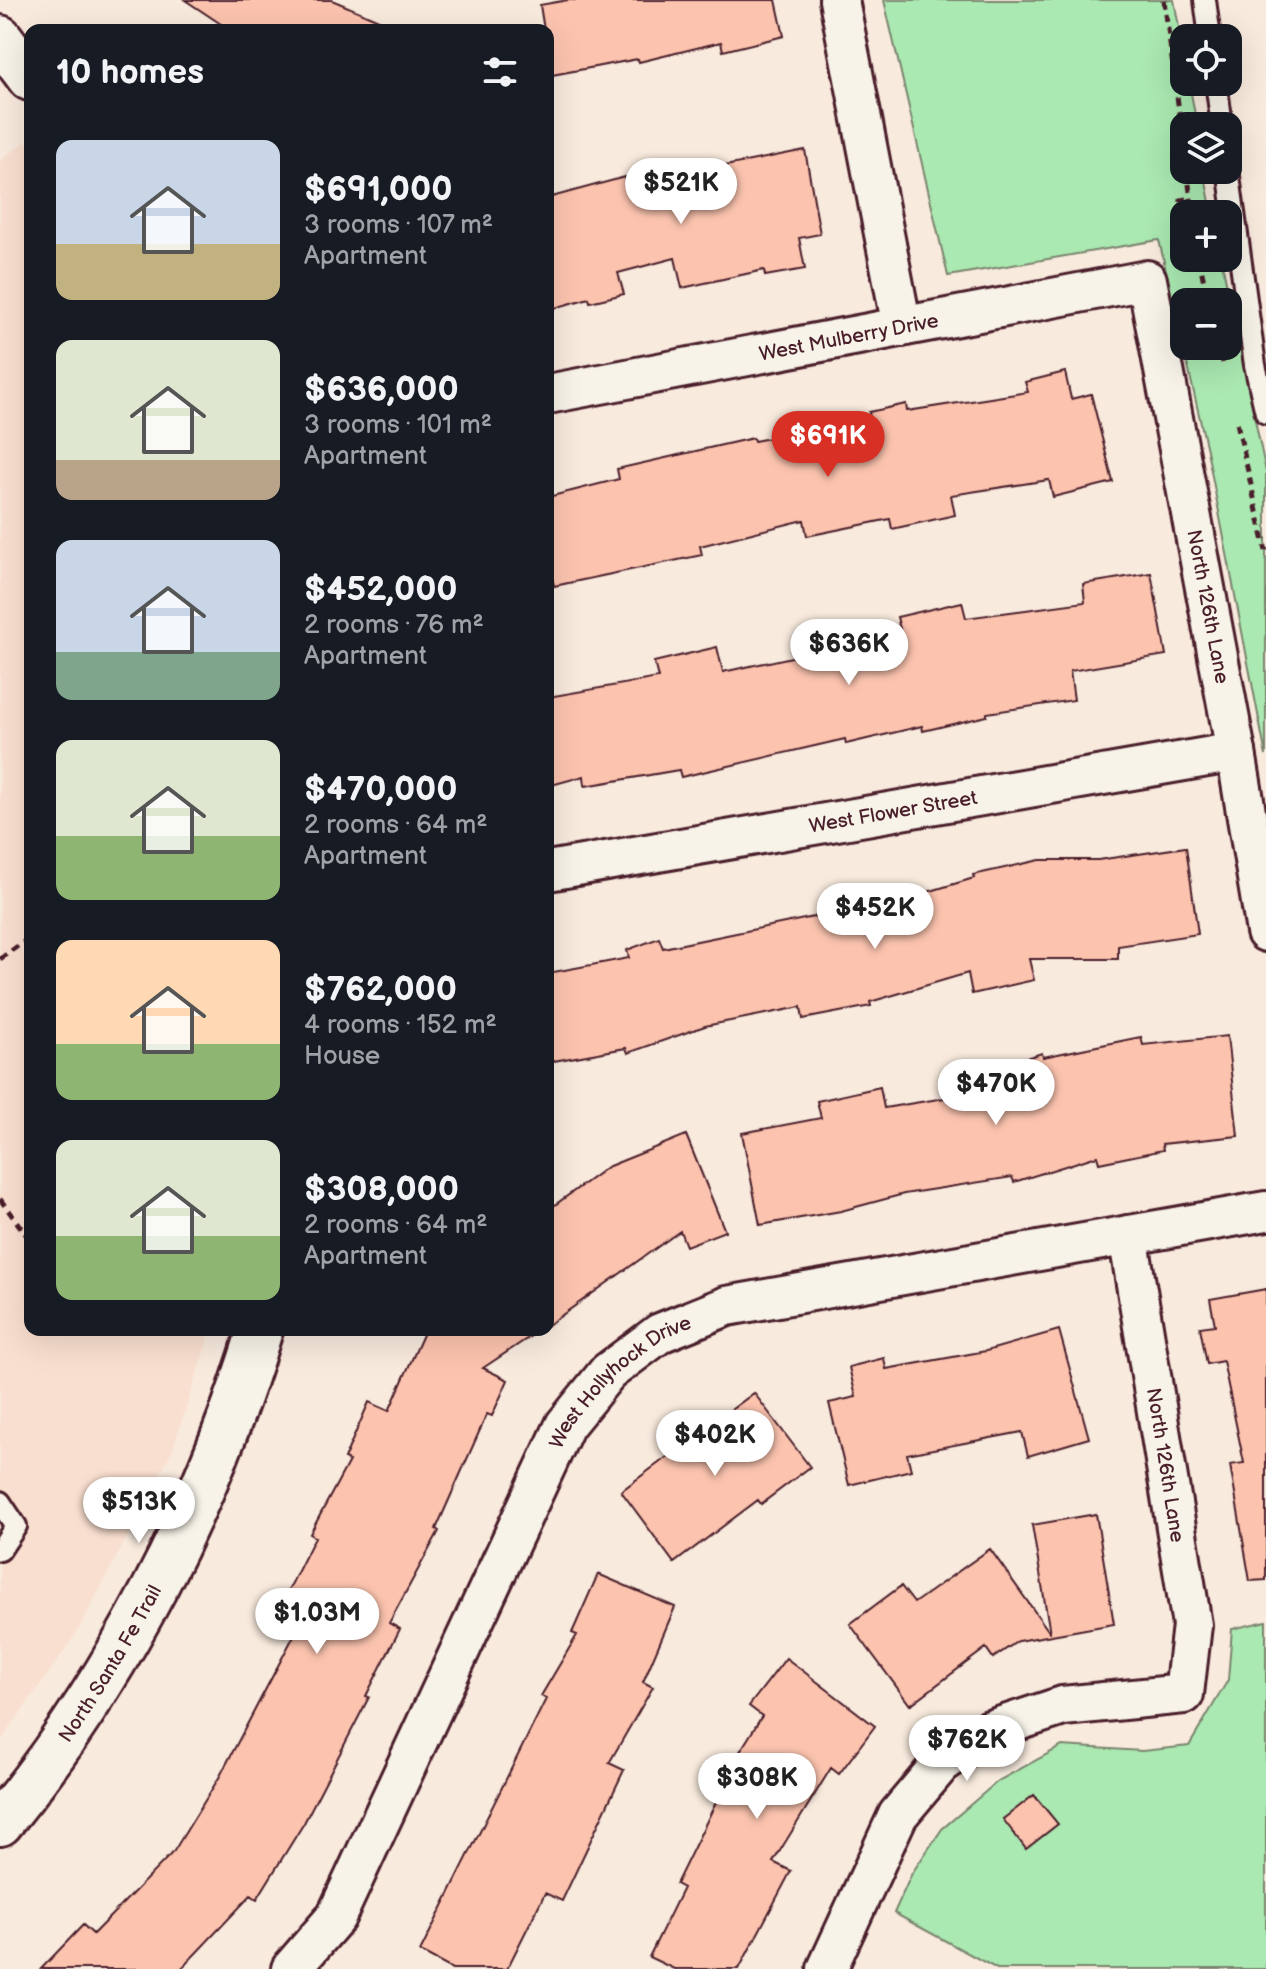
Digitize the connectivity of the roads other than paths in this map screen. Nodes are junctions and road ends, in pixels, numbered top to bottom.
1 (839, 0) edge
2 (1205, 0) edge
3 (1208, 24) edge
4 (0, 38) edge
5 (24, 70) edge
6 (1230, 184) edge
7 (1147, 280) joint
8 (902, 327) junction
9 (554, 393) edge
10 (1266, 413) edge
11 (1236, 752) junction
12 (554, 870) edge
13 (1266, 932) edge
14 (1266, 1211) edge
15 (1128, 1235) junction
16 (258, 1336) edge
17 (0, 1502) edge
18 (0, 1550) edge
19 (0, 1823) edge
20 (291, 1969) edge
21 (827, 1969) edge

1 - 8 street
2 - 3 lane
4 - 5 street
6 - 10 lane
7 - 8 street, West Mulberry Drive
7 - 11 street, North 126th Lane
8 - 9 street, West Mulberry Drive
11 - 12 street, West Flower Street
11 - 13 street, North 126th Lane
14 - 15 street, West Hollyhock Drive
15 - 20 street, West Hollyhock Drive
15 - 21 street, North 126th Lane
16 - 19 street, North Santa Fe Trail
17 - 18 lane

